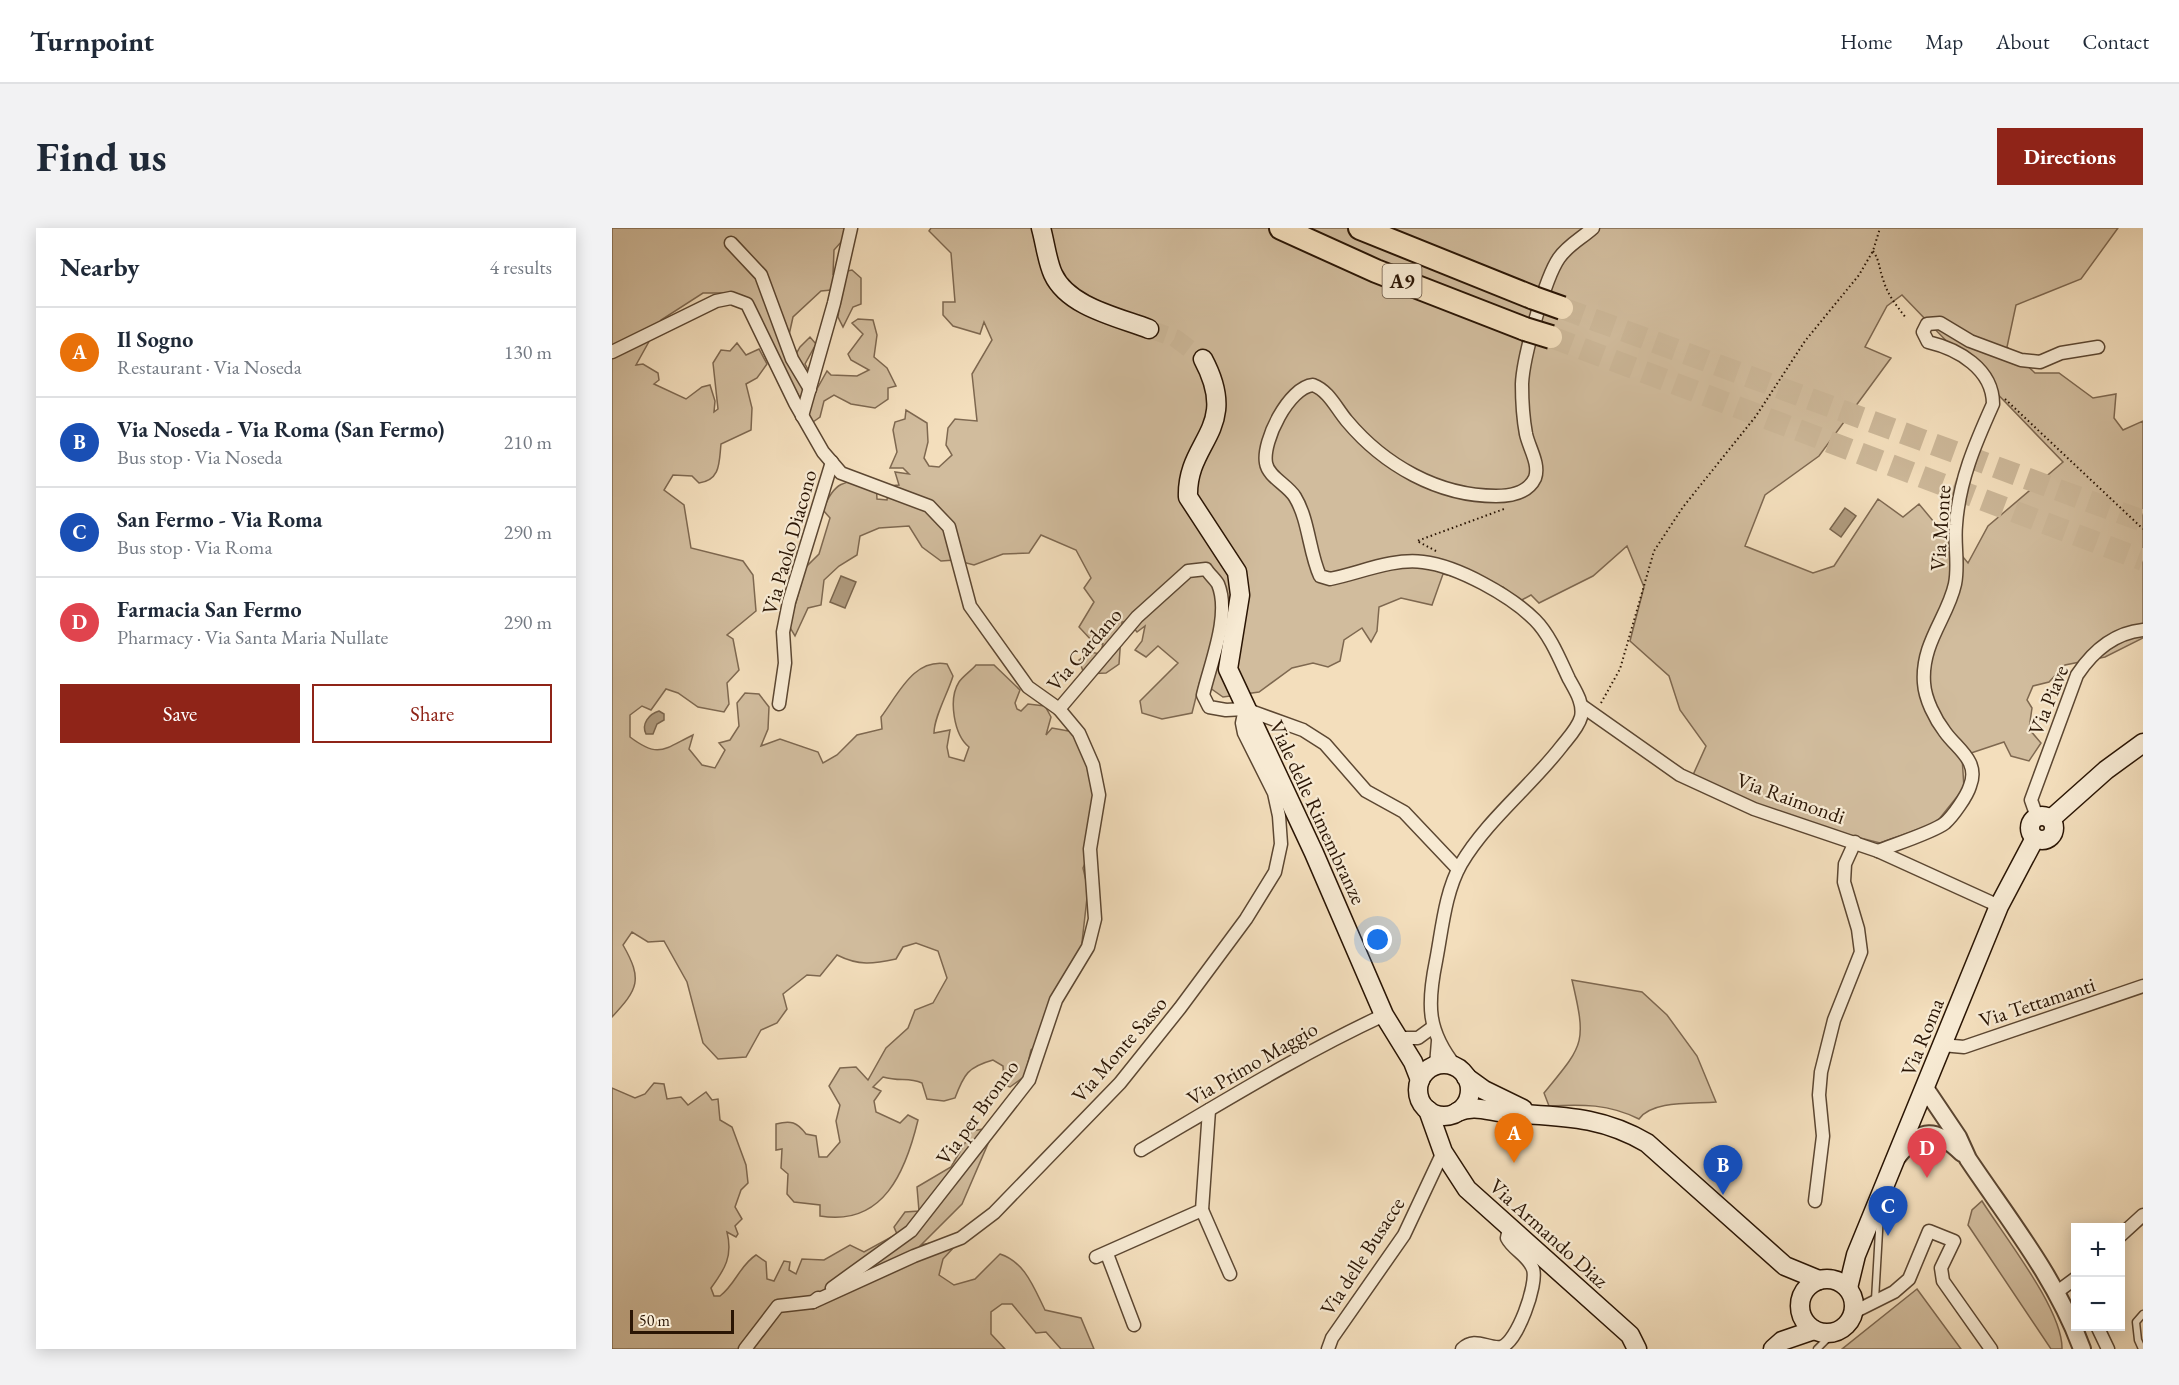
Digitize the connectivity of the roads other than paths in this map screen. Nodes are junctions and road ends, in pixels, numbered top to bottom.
1 (851, 228) edge
2 (1041, 228) edge
3 (1281, 228) edge
4 (1360, 228) edge
5 (1593, 228) edge
6 (731, 243) dead end
7 (1562, 308) tunnel mouth
8 (1149, 329) tunnel mouth
9 (1551, 337) tunnel mouth
10 (2098, 347) dead end
11 (612, 352) edge
12 (1203, 359) tunnel mouth
13 (810, 389) junction
14 (802, 416) junction
15 (832, 462) junction
16 (2143, 630) edge
17 (779, 704) dead end
18 (1582, 706) junction
19 (1059, 709) junction
20 (1245, 710) junction
21 (2143, 743) edge
22 (2044, 818) junction
23 (1855, 843) junction
24 (1878, 851) junction
25 (1458, 869) junction
26 (1999, 906) junction
27 (2143, 986) edge
28 (1384, 1015) junction
29 (1433, 1027) junction
30 (1396, 1038) junction
31 (1438, 1041) junction
32 (1942, 1045) junction
33 (1424, 1069) junction
34 (1461, 1072) junction
35 (1925, 1088) junction
36 (1209, 1110) junction
37 (1428, 1110) junction
38 (1457, 1112) junction
39 (1539, 1114) junction
40 (1141, 1150) dead end
41 (1443, 1152) junction
42 (1968, 1159) junction
43 (1894, 1161) junction
44 (1879, 1198) junction
45 (1815, 1201) dead end
46 (1202, 1210) junction
47 (2143, 1215) edge
48 (1509, 1228) junction
49 (2125, 1232) edge
50 (1856, 1255) junction
51 (1785, 1266) junction
52 (1230, 1274) dead end
53 (1824, 1279) junction
54 (1848, 1288) junction
55 (1801, 1300) junction
56 (1875, 1300) junction
57 (2066, 1301) edge
58 (813, 1302) junction
59 (1854, 1312) junction
60 (2143, 1314) edge
61 (1134, 1324) dead end
62 (1814, 1330) junction
63 (2099, 1331) edge
64 (1833, 1333) junction
65 (1330, 1344) edge
66 (745, 1349) edge
67 (1320, 1349) edge
68 (1462, 1349) edge
69 (1637, 1349) edge
70 (1773, 1349) edge
71 (1817, 1349) edge
72 (1991, 1349) edge
73 (2082, 1349) edge
74 (2108, 1349) edge
75 (2142, 1349) edge

1 - 13 street
2 - 8 main road
3 - 9 highway, A9, bridge
4 - 7 highway, A9, bridge
5 - 18 street
6 - 13 street
10 - 24 street, Via Monte
11 - 14 street, Via Cardano
12 - 20 main road, Viale delle Rimembranze
13 - 14 street
14 - 15 street, Via Cardano
15 - 17 street, Via Paolo Diacono
15 - 19 street, Via Cardano
16 - 22 street, Via Piave
18 - 23 street, Via Raimondi
18 - 25 street
19 - 20 street, Via Cardano
19 - 58 street, Via per Bronno
20 - 25 street, Via Cardano
20 - 28 main road, Viale delle Rimembranze
20 - 58 street, Via Monte Sasso
21 - 22 main road
22 - 26 main road, Via Roma
23 - 24 street, Via Raimondi
23 - 45 street
24 - 26 street, Via Raimondi
25 - 29 street
26 - 32 main road, Via Roma
27 - 32 street, Via Tettamanti
28 - 30 main road, Viale delle Rimembranze
28 - 36 street, Via Primo Maggio
29 - 30 street
29 - 31 street
30 - 33 main road, Viale delle Rimembranze
31 - 33 street
31 - 34 street
32 - 35 main road, Via Roma
33 - 34 main road
33 - 37 main road
34 - 38 main road
34 - 39 main road
35 - 42 street
35 - 43 main road, Via Roma
36 - 40 street, Via Primo Maggio
36 - 46 street
37 - 38 main road
37 - 41 main road, Via Armando Diaz
38 - 39 main road
39 - 51 main road
41 - 48 main road, Via Armando Diaz
41 - 65 street, Via delle Busacce
42 - 43 street
42 - 57 street
43 - 44 main road, Via Roma
44 - 50 main road, Via Roma
44 - 56 lane
46 - 52 street
46 - 61 street
47 - 49 street
48 - 68 street
48 - 69 main road, Via Armando Diaz
50 - 53 main road, Via Roma
50 - 54 main road, Via Roma
51 - 53 main road
51 - 55 main road
53 - 54 main road
53 - 55 main road
54 - 59 main road
55 - 62 main road
56 - 59 street
56 - 72 street
57 - 73 street
58 - 66 street, Via per Bronno
59 - 64 main road
60 - 75 lane
62 - 64 main road
62 - 70 main road
63 - 74 street
64 - 71 lane
65 - 67 street, Via delle Busacce

